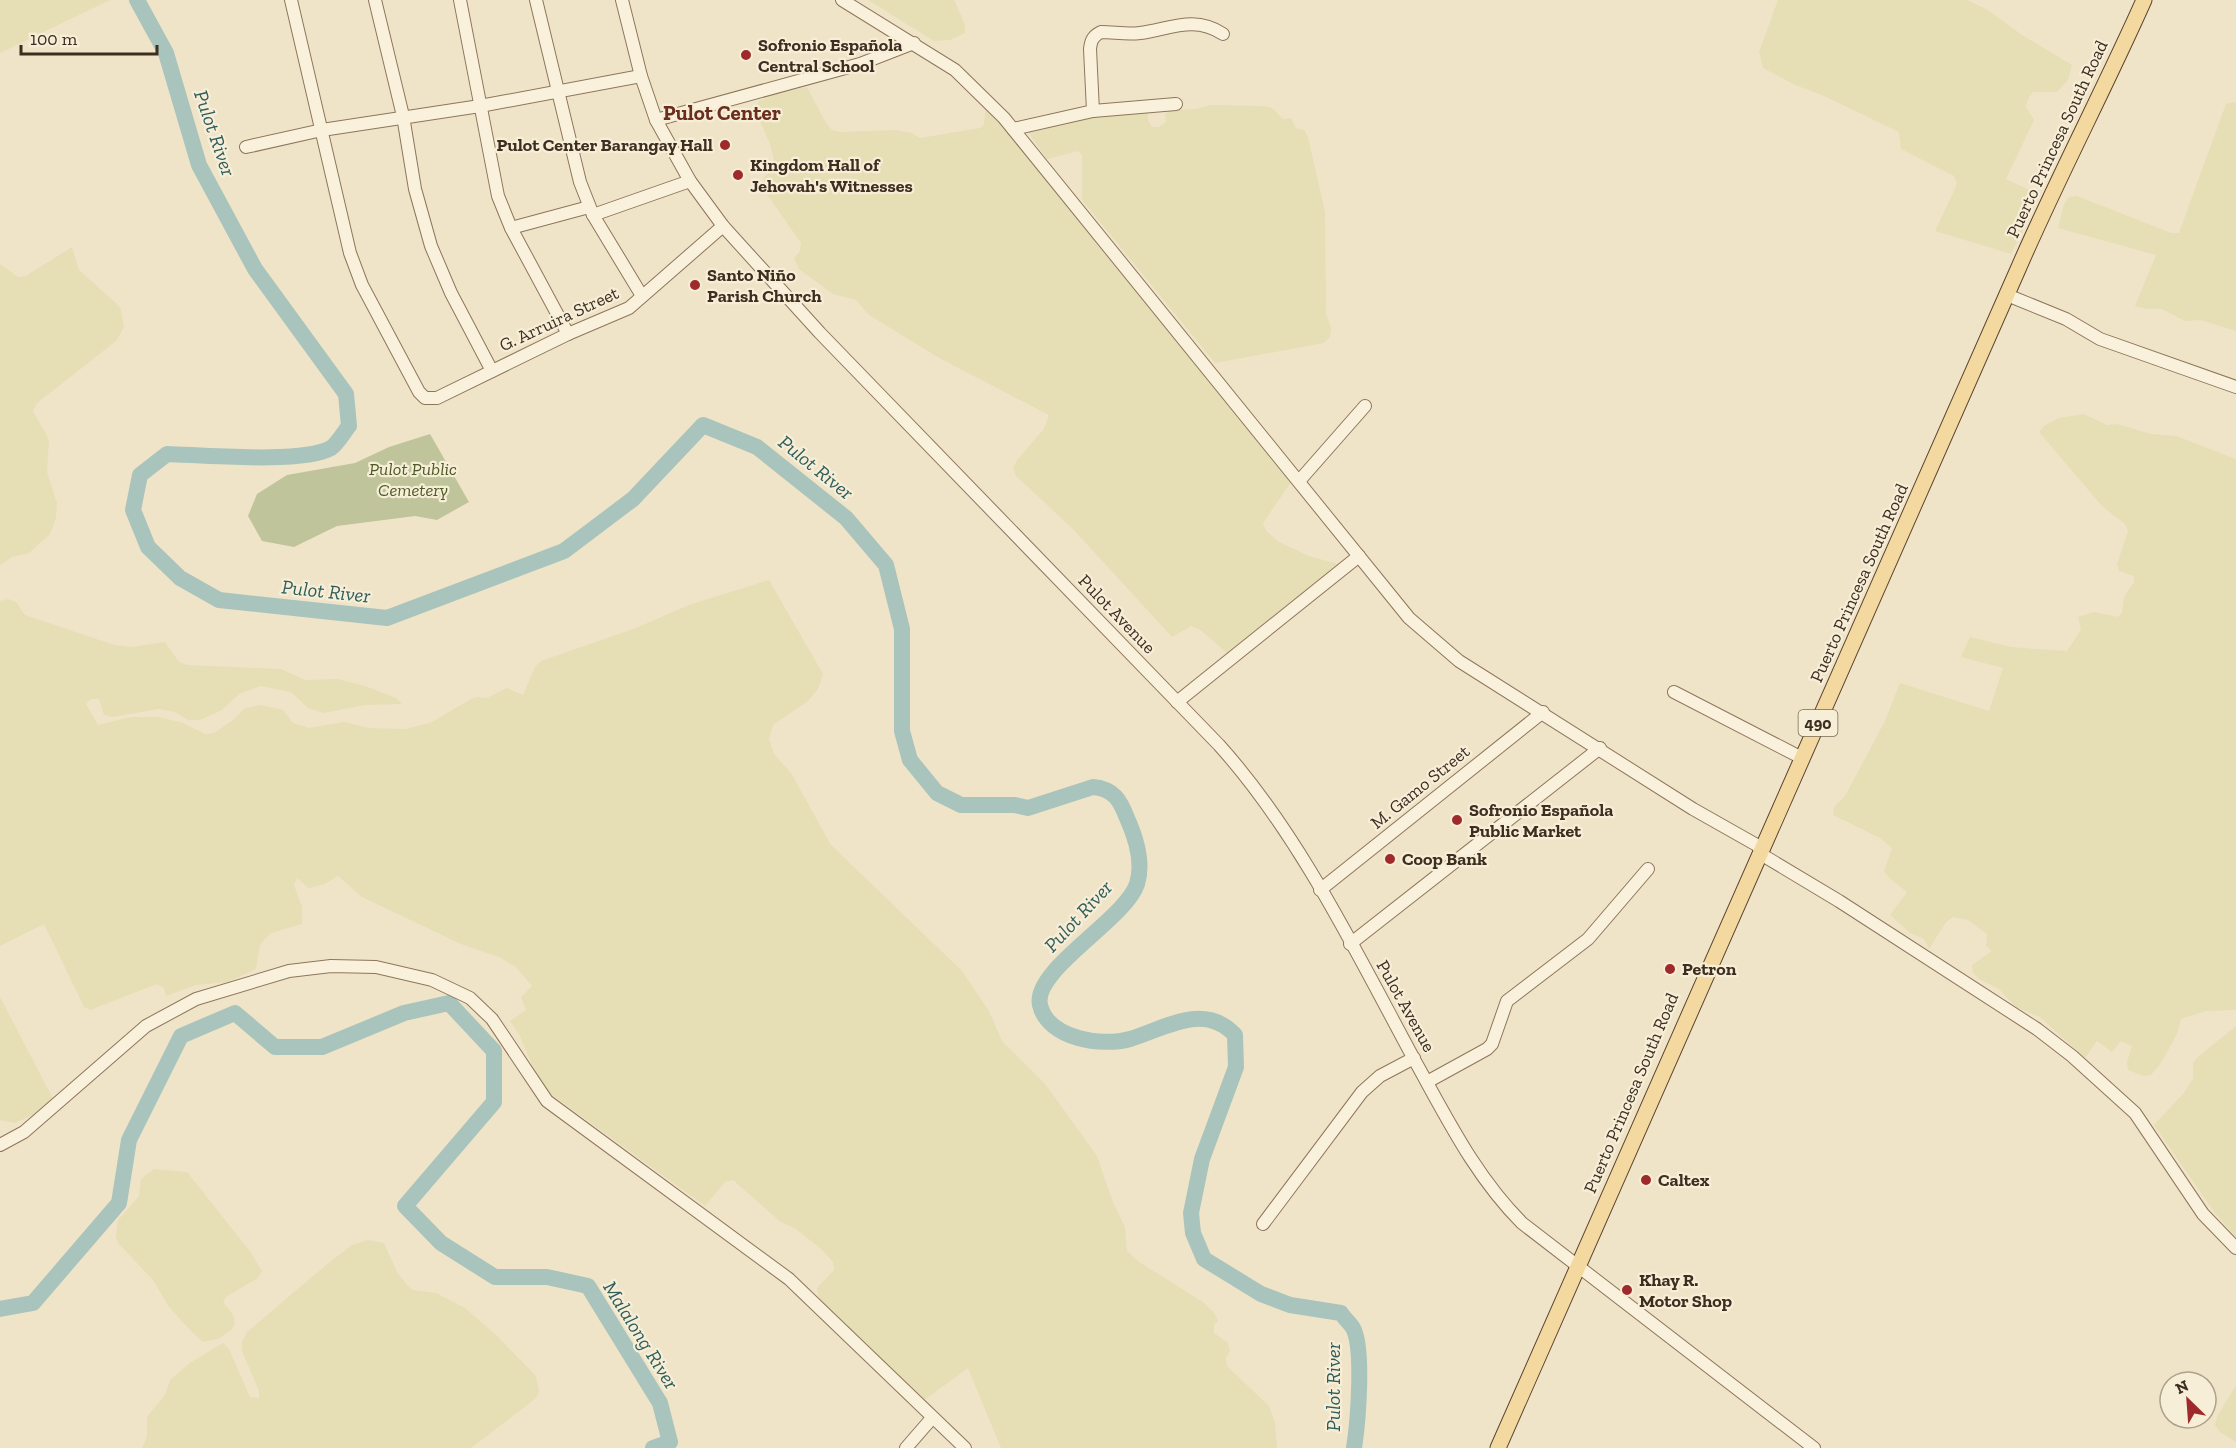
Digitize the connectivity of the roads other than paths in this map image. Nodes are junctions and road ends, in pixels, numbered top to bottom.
1 (291, 0) edge
2 (375, 0) edge
3 (460, 0) edge
4 (536, 0) edge
5 (622, 0) edge
6 (842, 0) edge
7 (2144, 0) edge
8 (1223, 34) dead end
9 (914, 43) junction
10 (641, 76) junction
11 (559, 90) junction
12 (1176, 104) dead end
13 (480, 106) junction
14 (1093, 111) junction
15 (403, 116) junction
16 (656, 120) junction
17 (1013, 129) junction
18 (322, 130) junction
19 (246, 147) dead end
20 (690, 181) junction
21 (591, 211) junction
22 (723, 226) junction
23 (511, 228) junction
24 (2007, 295) junction
25 (642, 296) junction
26 (568, 334) junction
27 (492, 371) junction
28 (2236, 387) edge
29 (1365, 406) dead end
30 (1300, 480) junction
31 (1359, 556) junction
32 (1674, 693) dead end
33 (1177, 702) junction
34 (1543, 712) junction
35 (1600, 748) junction
36 (1802, 758) junction
37 (1760, 851) junction
38 (1648, 869) dead end
39 (1320, 890) junction
40 (1350, 944) junction
41 (1414, 1058) junction
42 (1427, 1083) junction
43 (0, 1146) edge
44 (1263, 1224) dead end
45 (2236, 1248) edge
46 (1577, 1267) junction
47 (932, 1418) junction
48 (906, 1448) edge
49 (965, 1448) edge
50 (1498, 1448) edge
51 (1814, 1448) edge

1 - 18 street
2 - 15 street
3 - 13 street
4 - 11 street
5 - 10 street, Pulot Avenue
6 - 9 street
7 - 24 main road, Puerto Princesa South Road / 490
8 - 14 street
9 - 16 street
9 - 17 street
10 - 11 street
10 - 16 street, Pulot Avenue
11 - 13 street
11 - 21 street
12 - 14 street
13 - 15 street
13 - 23 street
14 - 17 street
15 - 18 street
15 - 27 street
16 - 20 street, Pulot Avenue
17 - 30 street
18 - 19 street
18 - 27 street, G. Arruira Street
20 - 21 street
20 - 22 street, Pulot Avenue
21 - 23 street
21 - 25 street
22 - 25 street, G. Arruira Street
22 - 33 street, Pulot Avenue
23 - 26 street
24 - 28 street
24 - 36 main road, Puerto Princesa South Road / 490
25 - 26 street, G. Arruira Street
26 - 27 street, G. Arruira Street
29 - 30 street
30 - 31 street
31 - 33 street
31 - 34 street
32 - 36 street
33 - 39 street, Pulot Avenue
34 - 35 street
34 - 39 street, M. Gamo Street
35 - 37 street
35 - 40 street
36 - 37 main road, Puerto Princesa South Road / 490
37 - 45 street
37 - 46 main road, Puerto Princesa South Road / 490
38 - 42 street
39 - 40 street, Pulot Avenue
40 - 41 street, Pulot Avenue
41 - 42 street, Pulot Avenue
41 - 44 street
42 - 46 street, Pulot Avenue
43 - 47 street
46 - 50 main road, Puerto Princesa South Road / 490
46 - 51 street, Pulot Avenue
47 - 48 street
47 - 49 street

